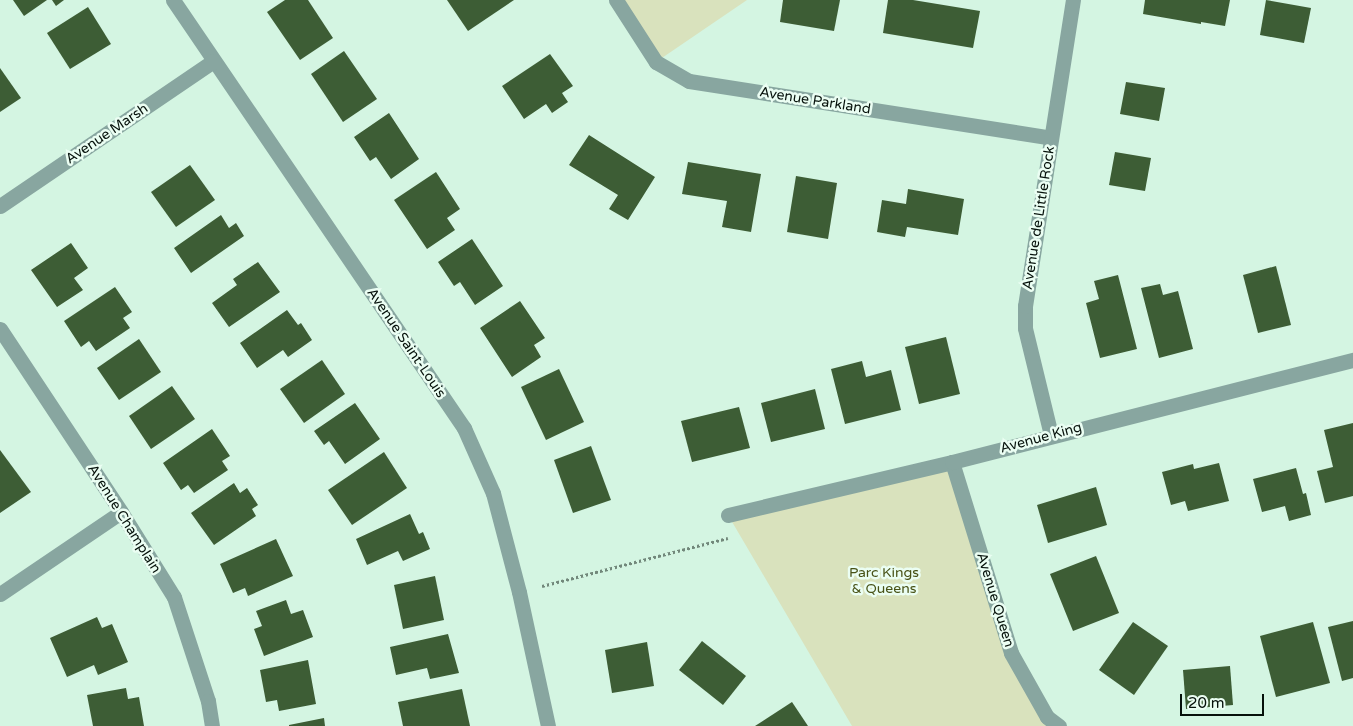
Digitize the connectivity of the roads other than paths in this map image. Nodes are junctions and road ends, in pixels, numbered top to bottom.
1 (173, 0) edge
2 (616, 0) edge
3 (1073, 0) edge
4 (213, 62) junction
5 (1051, 138) junction
6 (0, 206) edge
7 (0, 329) edge
8 (1353, 360) edge
9 (1051, 435) junction
10 (952, 462) junction
11 (121, 512) junction
12 (728, 515) dead end
13 (0, 594) edge
14 (212, 726) edge
15 (548, 726) edge
16 (1059, 726) edge

1 - 4 street, Avenue Saint-Louis
2 - 5 street, Avenue Parkland
3 - 5 street, Avenue de Little Rock
4 - 6 street, Avenue Marsh
4 - 15 street, Avenue Saint-Louis
5 - 9 street, Avenue de Little Rock
7 - 11 street, Avenue Champlain
8 - 9 street, Avenue King
9 - 10 street, Avenue King
10 - 12 street, Avenue King
10 - 16 street, Avenue Queen
11 - 13 street
11 - 14 street, Avenue Champlain

